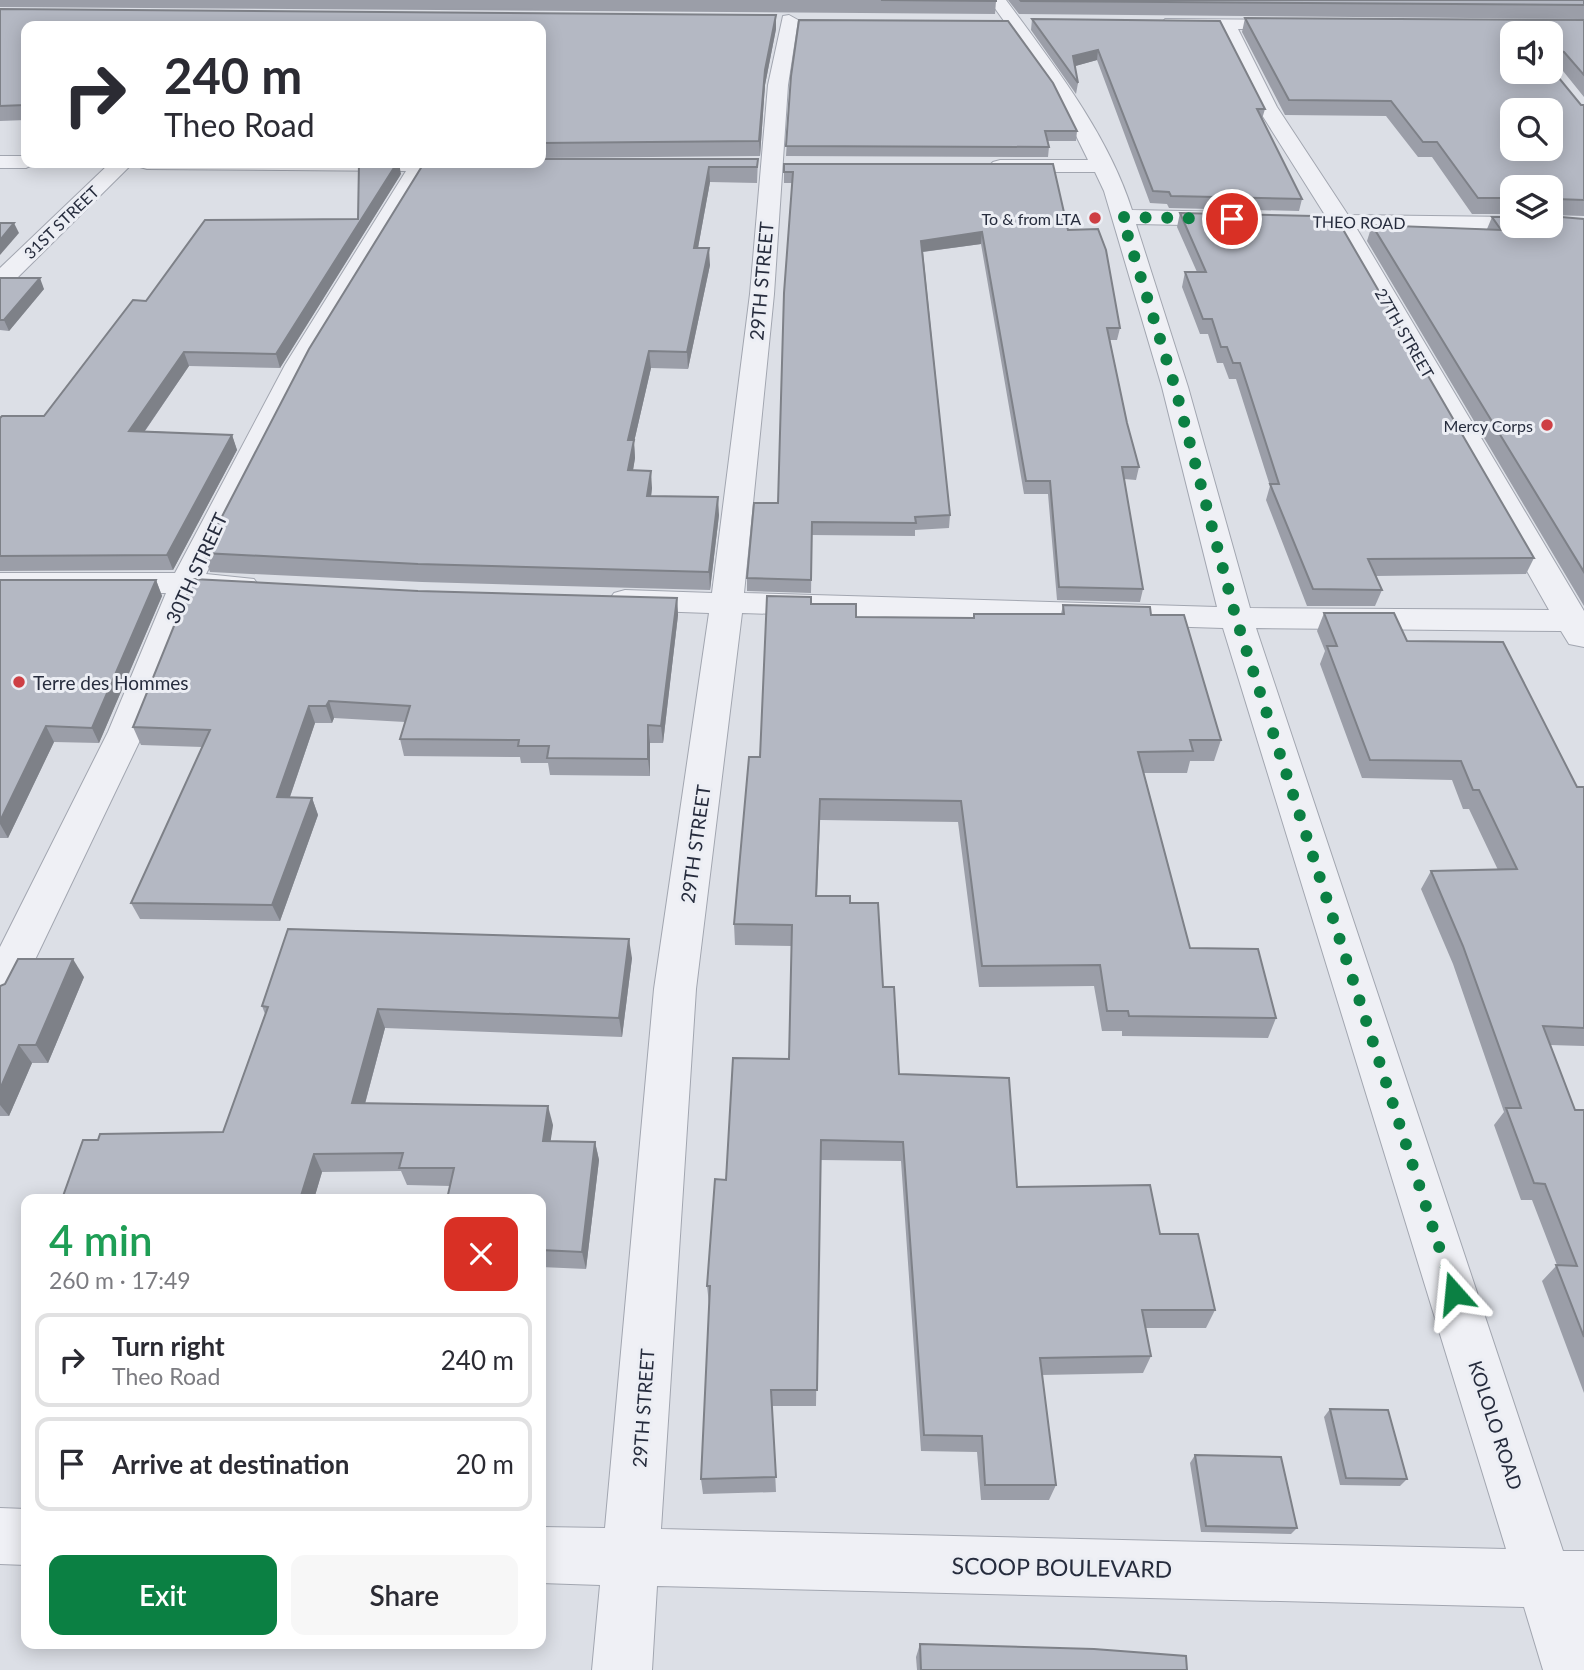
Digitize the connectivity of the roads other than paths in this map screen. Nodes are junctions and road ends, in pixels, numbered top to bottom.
1 (997, 0) edge
2 (789, 20) dead end
3 (986, 22) edge
4 (1012, 22) junction
5 (1040, 22) edge
6 (1147, 23) edge
7 (1226, 23) junction
8 (1314, 24) edge
9 (0, 162) edge
10 (21, 162) edge
11 (978, 166) edge
12 (1103, 166) junction
13 (117, 168) edge
14 (419, 168) edge
15 (1122, 217) junction
16 (1259, 220) edge
17 (1300, 221) edge
18 (1341, 222) junction
19 (1500, 223) edge
20 (0, 281) edge
21 (0, 583) edge
22 (186, 583) junction
23 (269, 587) edge
24 (596, 600) edge
25 (727, 603) junction
26 (1236, 618) junction
27 (1580, 628) edge
28 (0, 989) edge
29 (0, 1536) edge
30 (21, 1537) edge
31 (546, 1555) edge
32 (632, 1557) junction
33 (1565, 1579) edge
34 (622, 1670) edge
35 (1573, 1670) edge

1 - 4 street, KOLOLO ROAD
2 - 25 street, 29TH STREET
3 - 4 street
4 - 5 street
4 - 12 street, KOLOLO ROAD
6 - 7 street
7 - 8 street
7 - 18 street, 27TH STREET
9 - 10 street
11 - 12 street
12 - 15 street, KOLOLO ROAD
13 - 20 street, 31ST STREET
14 - 22 street, 30TH STREET
15 - 16 street
15 - 26 street, KOLOLO ROAD
17 - 18 street, THEO ROAD
18 - 19 street, THEO ROAD
18 - 27 street, 27TH STREET
21 - 22 street
22 - 23 street
22 - 28 street, 30TH STREET
24 - 25 street
25 - 26 street
25 - 32 street, 29TH STREET
26 - 27 street
26 - 33 street, KOLOLO ROAD
29 - 30 street
31 - 32 street, SCOOP BOULEVARD
32 - 33 street, SCOOP BOULEVARD
32 - 34 street, 29TH STREET
33 - 35 street, KOLOLO ROAD

